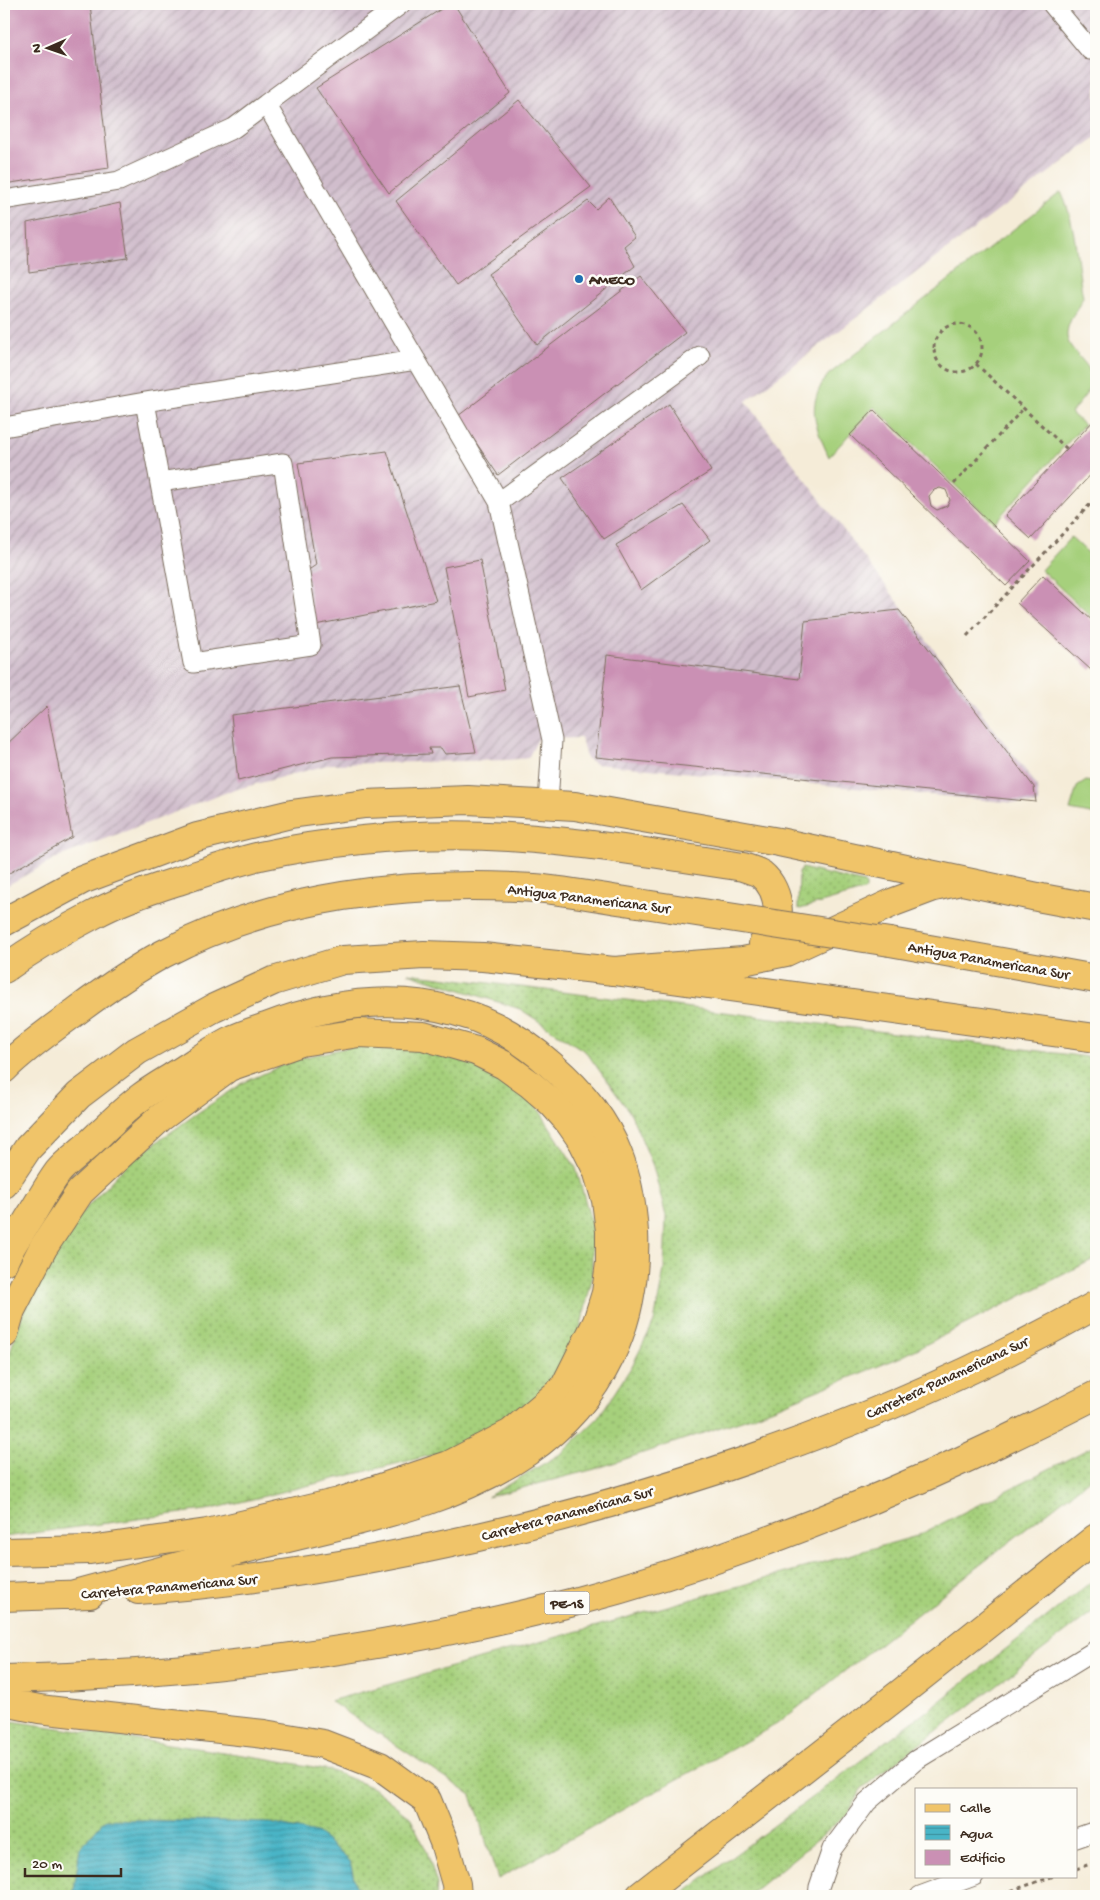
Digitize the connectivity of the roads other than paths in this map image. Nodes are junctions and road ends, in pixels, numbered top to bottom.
1 (401, 4) edge
2 (1052, 4) edge
3 (1096, 49) edge
4 (266, 104) junction
5 (4, 200) edge
6 (700, 356) dead end
7 (416, 360) junction
8 (145, 402) junction
9 (4, 427) edge
10 (160, 482) junction
11 (499, 502) junction
12 (548, 804) junction
13 (963, 881) junction
14 (1096, 908) edge
15 (4, 922) edge
16 (743, 962) junction
17 (4, 969) edge
18 (614, 971) junction
19 (1096, 979) edge
20 (1096, 1038) edge
21 (4, 1069) edge
22 (4, 1184) edge
23 (4, 1261) edge
24 (1096, 1305) edge
25 (4, 1334) edge
26 (1096, 1395) edge
27 (1096, 1538) edge
28 (4, 1552) edge
29 (71, 1595) junction
30 (4, 1597) edge
31 (1096, 1650) edge
32 (4, 1679) edge
33 (4, 1702) edge
34 (1096, 1831) edge
35 (1078, 1837) edge
36 (969, 1878) edge
37 (457, 1896) edge
38 (640, 1896) edge
39 (818, 1896) edge
40 (920, 1896) edge

1 - 4 lane
2 - 3 lane
4 - 5 lane
4 - 7 lane
6 - 11 lane
7 - 8 lane
7 - 11 lane
8 - 9 lane
8 - 10 lane
10 - 10 lane
11 - 12 lane
12 - 13 main road
12 - 15 main road
13 - 14 main road
13 - 16 main road
16 - 17 main road
16 - 18 main road
18 - 20 main road
18 - 22 main road
19 - 21 main road, Antigua Panamericana Sur, bridge
23 - 29 main road
24 - 29 main road, Carretera Panamericana Sur
25 - 28 main road
26 - 32 main road, PE-1S
27 - 38 main road
29 - 30 main road, Carretera Panamericana Sur
31 - 39 lane
33 - 37 main road
34 - 35 lane
36 - 40 lane

